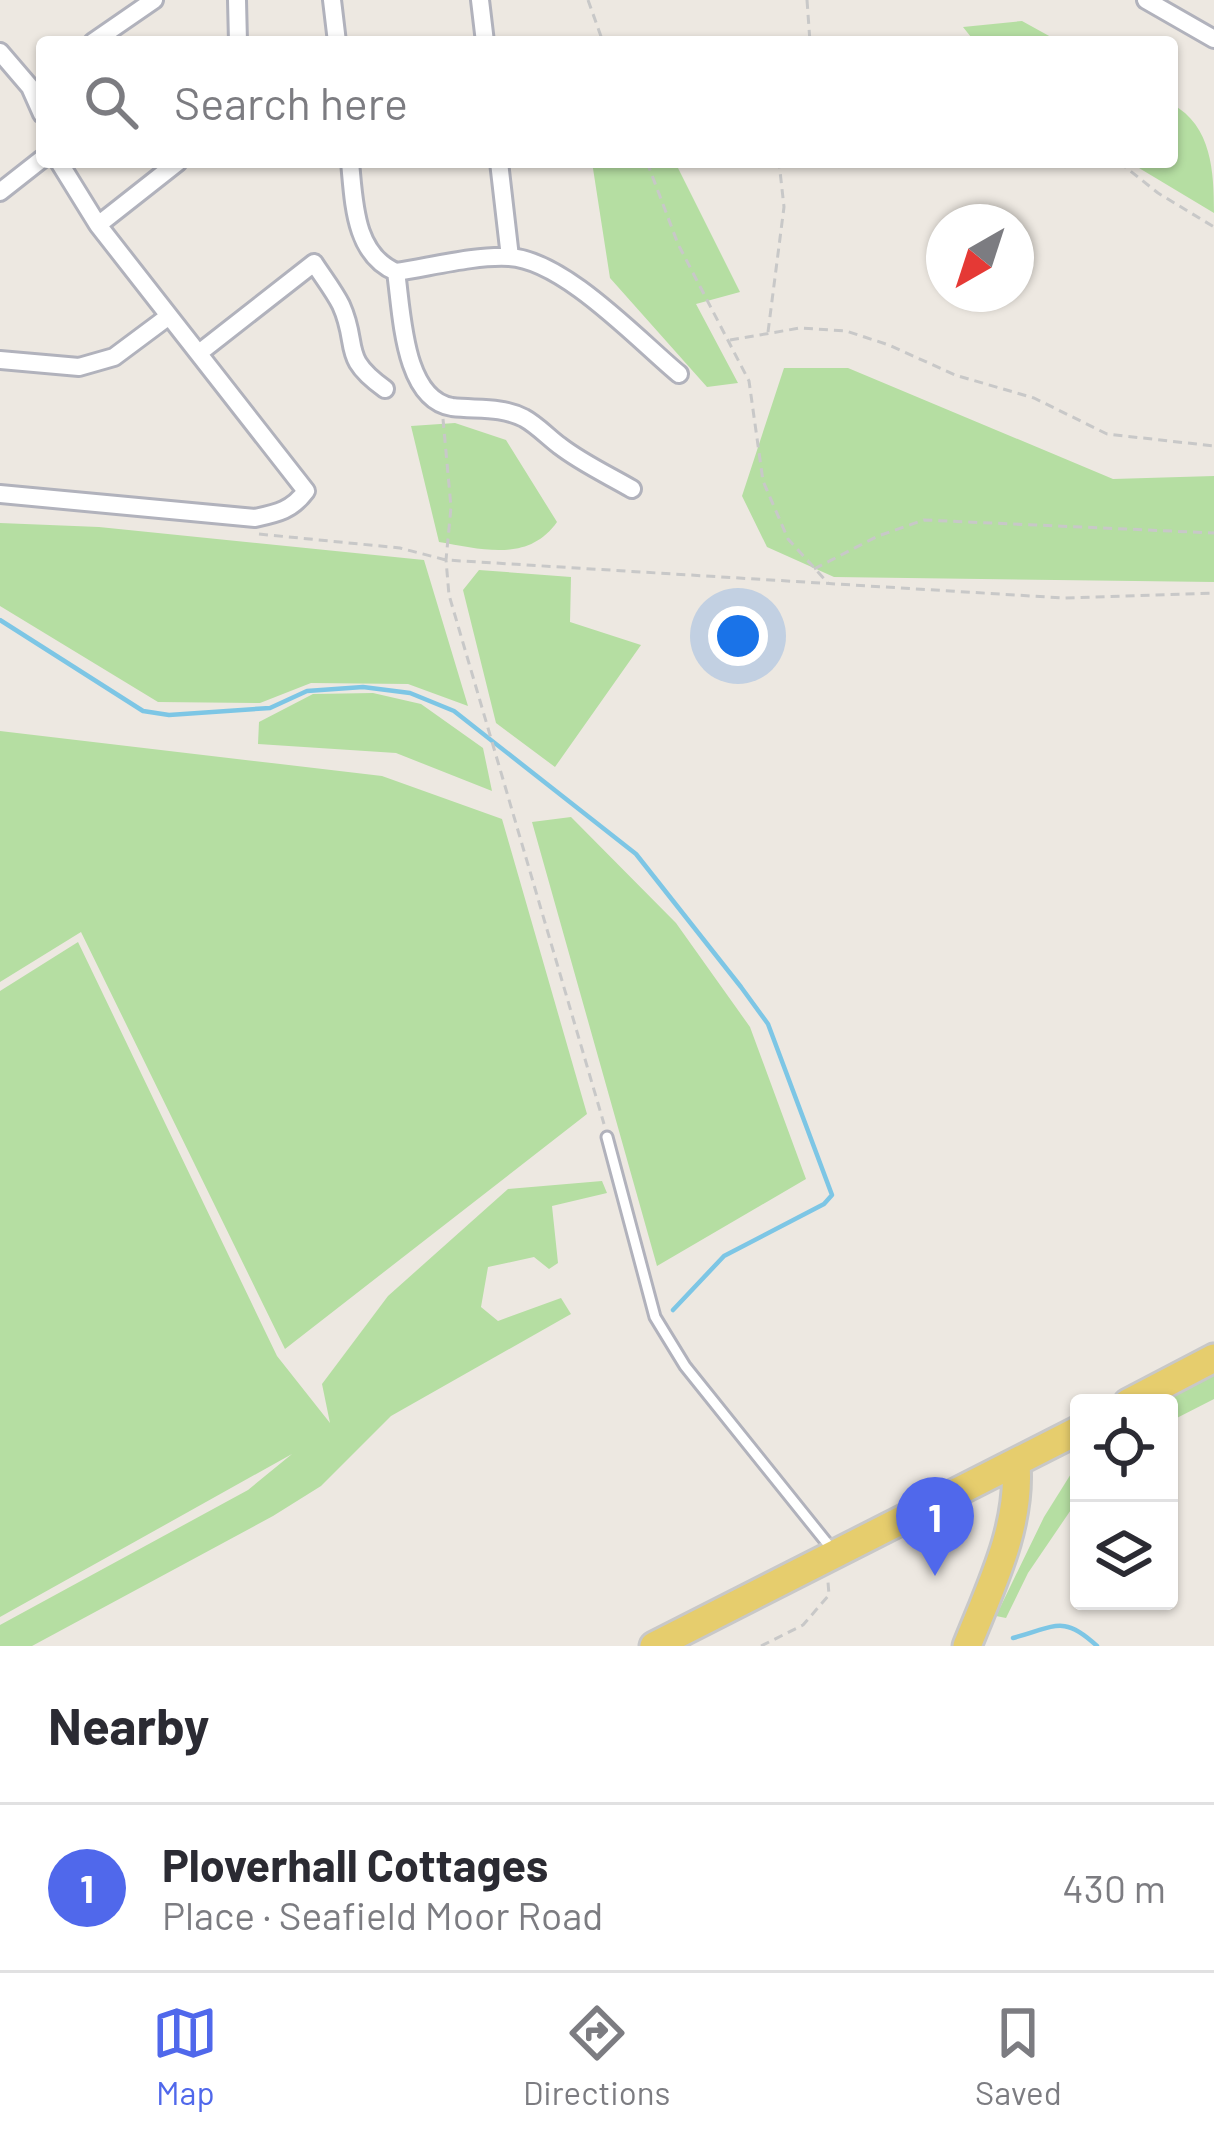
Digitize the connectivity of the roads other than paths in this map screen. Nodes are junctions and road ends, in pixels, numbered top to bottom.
1 (154, 0) edge
2 (237, 0) edge
3 (332, 0) edge
4 (480, 0) edge
5 (1145, 0) edge
6 (102, 36) edge
7 (238, 36) edge
8 (336, 36) edge
9 (484, 36) edge
10 (1214, 39) edge
11 (0, 52) edge
12 (36, 88) edge
13 (36, 164) edge
14 (63, 168) edge
15 (170, 168) edge
16 (351, 168) edge
17 (500, 168) edge
18 (0, 192) edge
19 (98, 225) junction
20 (510, 257) junction
21 (396, 272) junction
22 (170, 316) junction
23 (199, 353) junction
24 (0, 360) edge
25 (679, 374) dead end
26 (385, 389) dead end
27 (632, 489) dead end
28 (0, 494) edge
29 (608, 1137) road end
30 (1214, 1358) edge
31 (1145, 1394) edge
32 (1070, 1435) edge
33 (1016, 1464) junction
34 (831, 1555) junction
35 (654, 1646) edge
36 (968, 1646) edge

1 - 6 street
2 - 7 street
3 - 8 street
4 - 9 street
5 - 10 street
11 - 12 street
13 - 18 street
14 - 19 street
15 - 19 street
16 - 21 street
17 - 20 street
19 - 22 street
20 - 21 street
20 - 25 street
21 - 27 street
22 - 23 street
22 - 24 street
23 - 26 street
23 - 28 street
29 - 34 lane
30 - 31 main road
32 - 33 main road
33 - 34 main road
33 - 36 main road
34 - 35 main road

